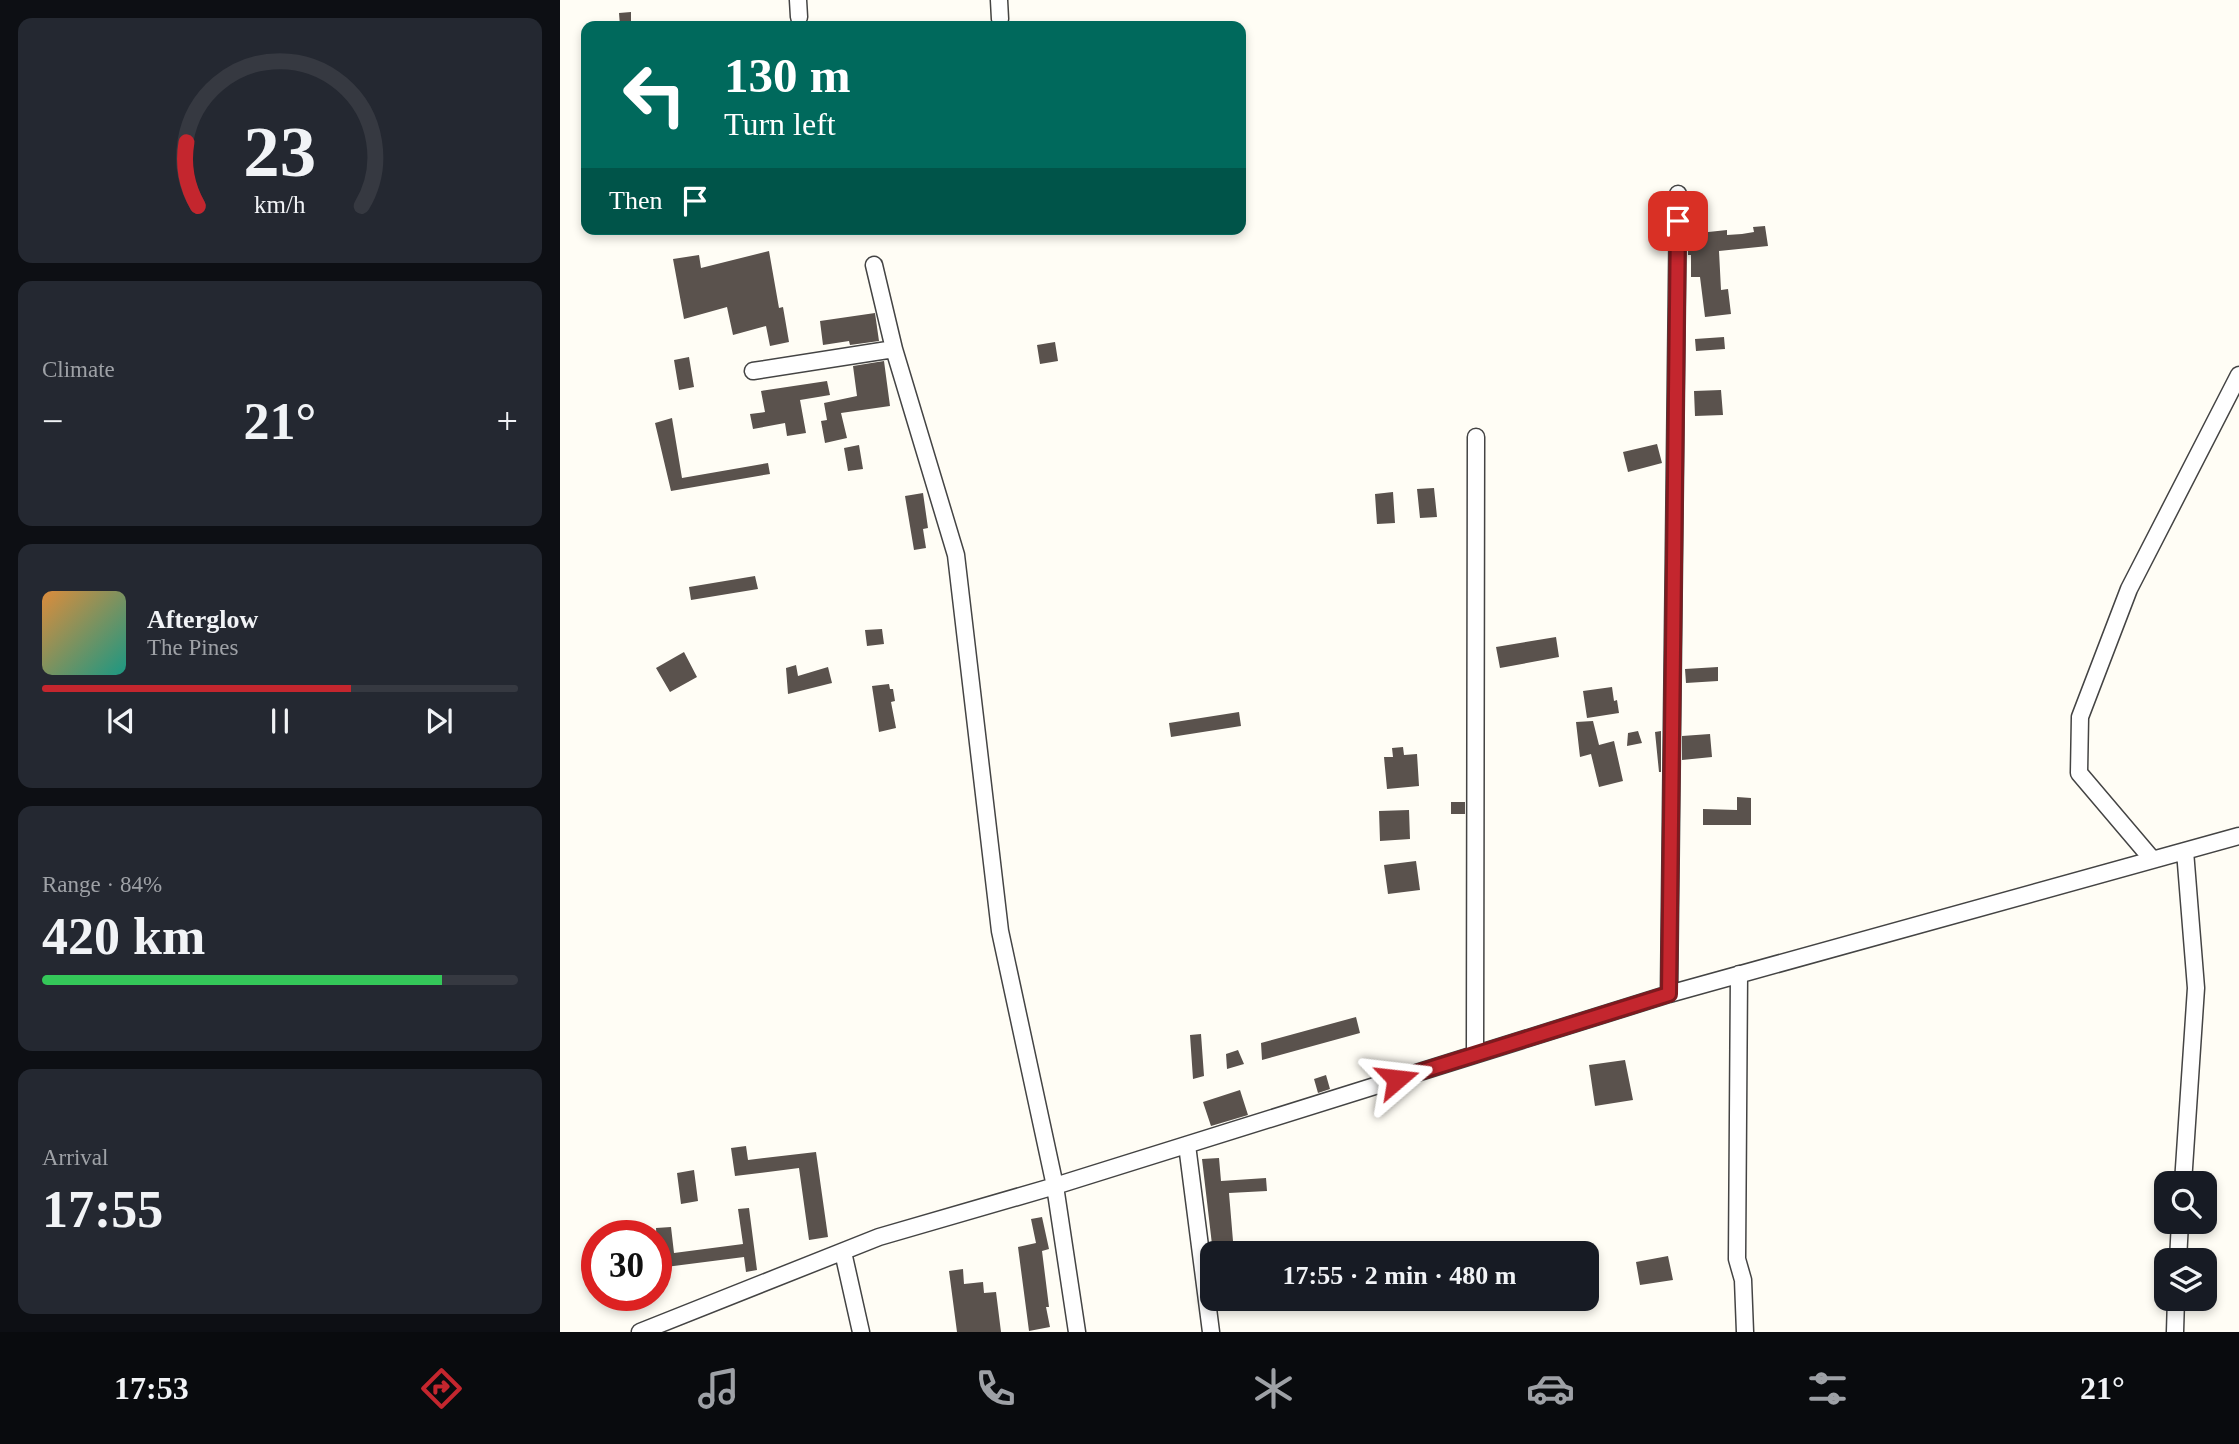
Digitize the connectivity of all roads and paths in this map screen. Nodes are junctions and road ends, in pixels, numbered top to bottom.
1 (798, 0) edge
2 (999, 0) edge
3 (799, 17) dead end
4 (1000, 19) dead end
5 (1678, 194) dead end
6 (874, 265) dead end
7 (894, 349) junction
8 (753, 371) dead end
9 (2239, 375) edge
10 (1476, 437) dead end
11 (2239, 836) edge
12 (2185, 850) junction
13 (2152, 859) junction
14 (1739, 974) junction
15 (1669, 994) junction
16 (1475, 1054) junction
17 (1187, 1145) junction
18 (2184, 1171) edge
19 (1055, 1186) junction
20 (842, 1252) junction
21 (2176, 1311) edge
22 (640, 1332) edge
23 (861, 1332) edge
24 (1077, 1332) edge
25 (1211, 1332) edge
26 (1745, 1332) edge
27 (2175, 1332) edge

1 - 3 street
2 - 4 street
5 - 15 street
6 - 7 street
7 - 8 street
7 - 19 street
9 - 13 street
10 - 16 street
11 - 12 street
12 - 13 street
12 - 18 street
13 - 14 street
14 - 15 street
14 - 26 street
15 - 16 street
16 - 17 street
17 - 19 street
17 - 25 street
19 - 20 street
19 - 24 street
20 - 22 street
20 - 23 street
21 - 27 street

